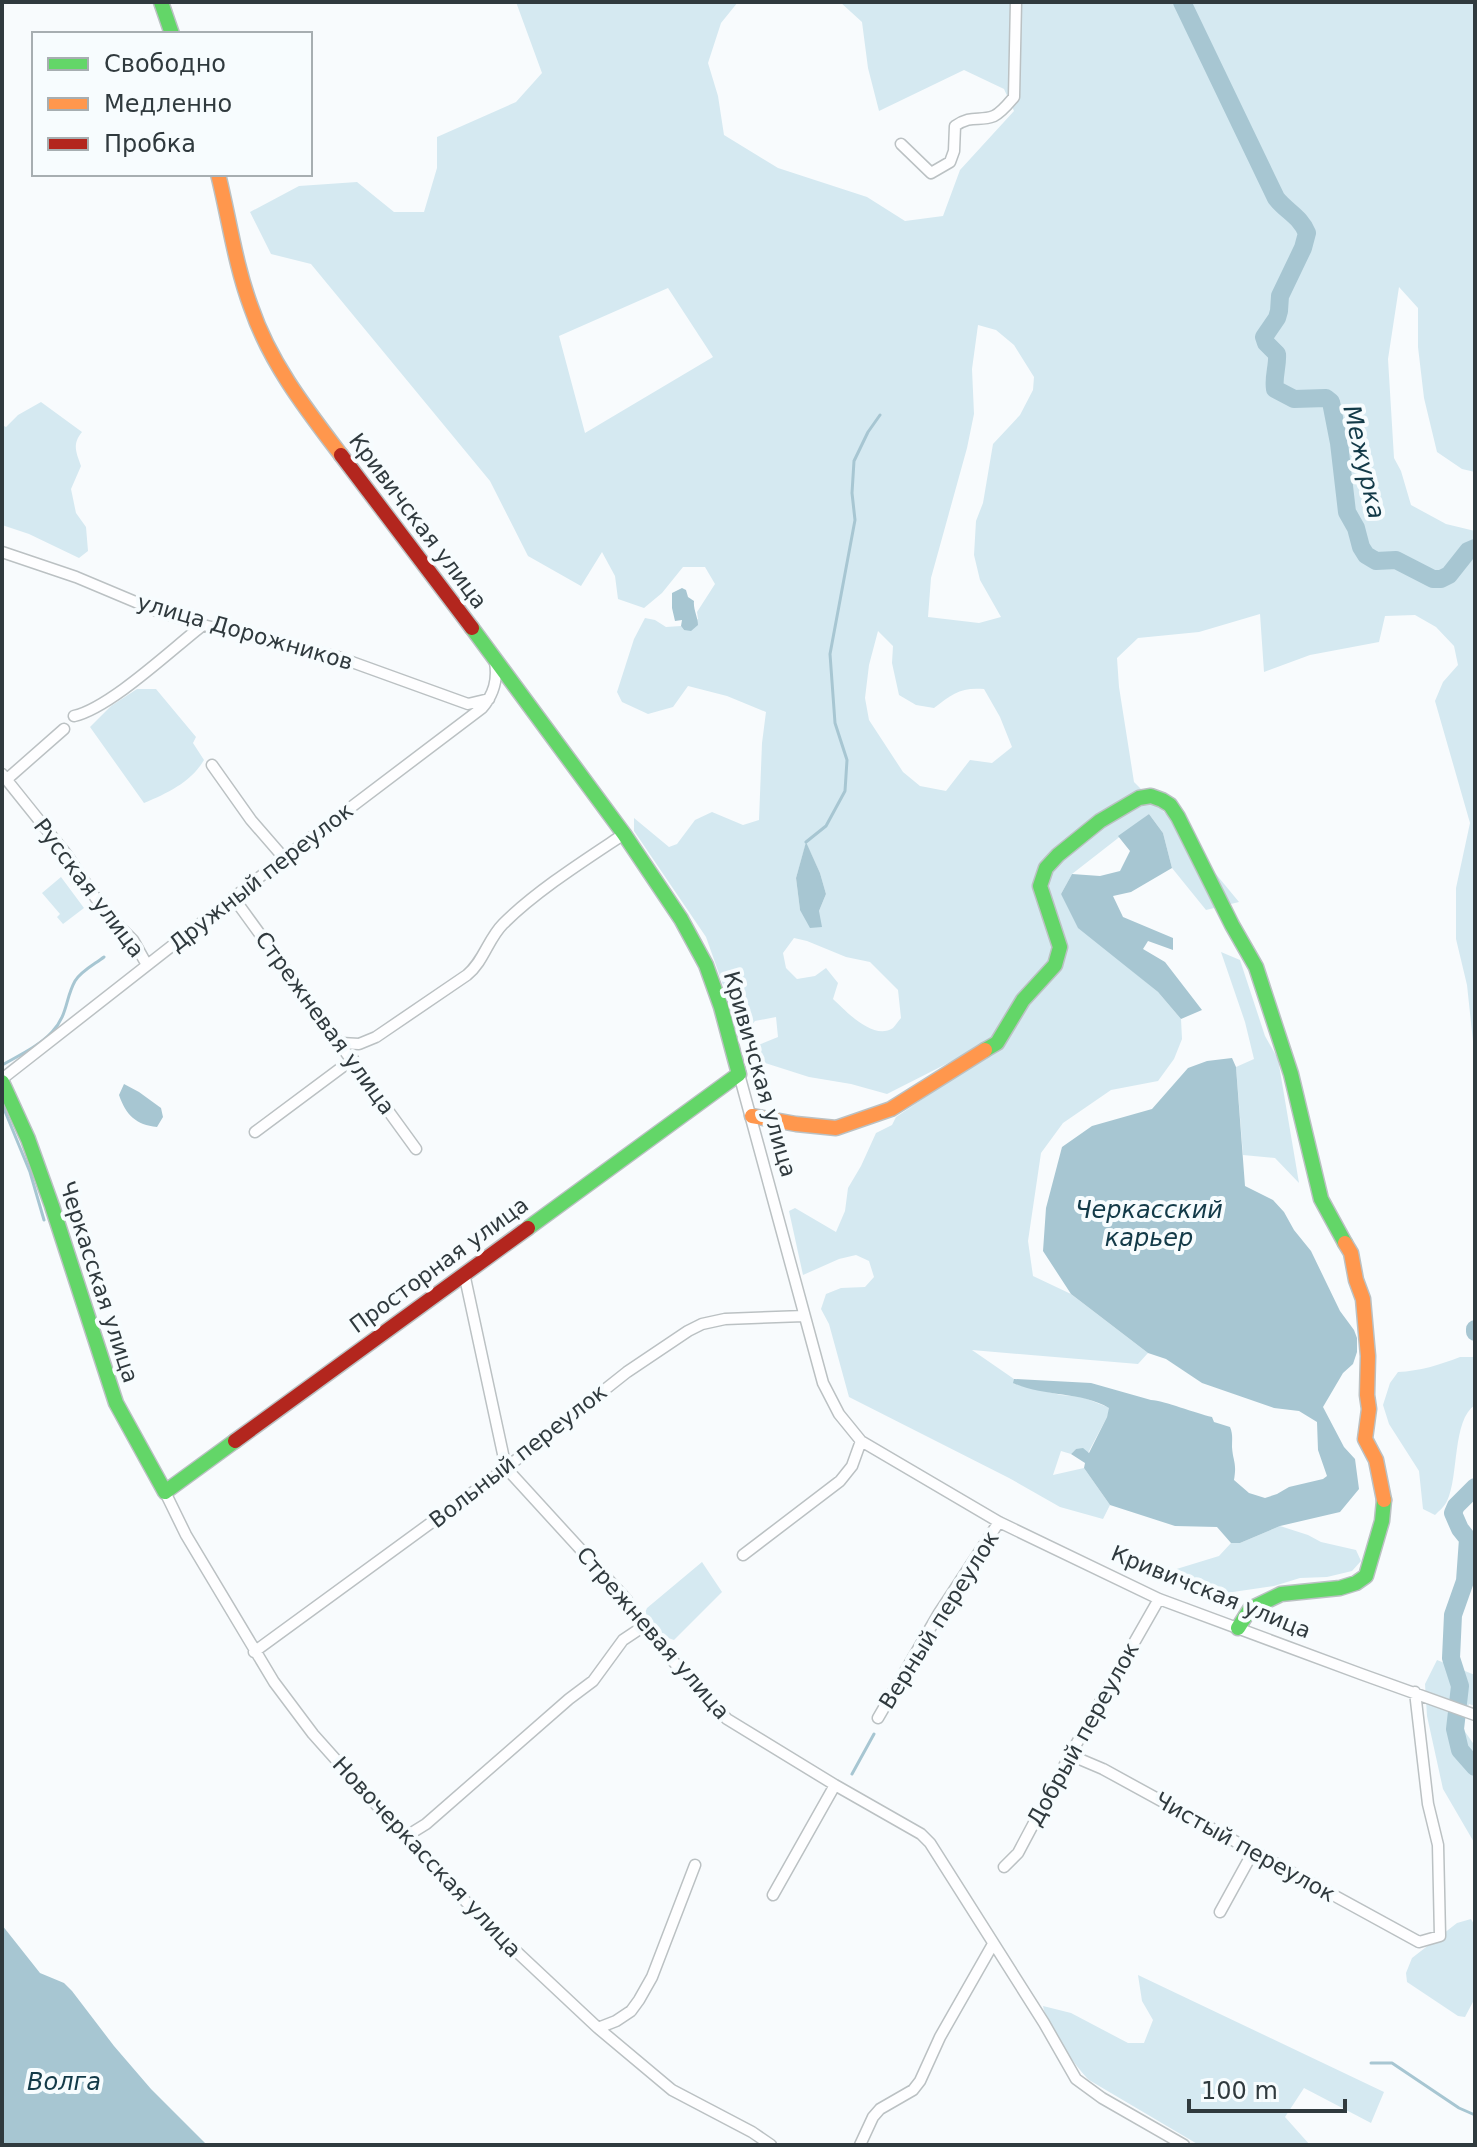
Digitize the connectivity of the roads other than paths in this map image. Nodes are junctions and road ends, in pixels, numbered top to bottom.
1 (161, 2) edge
2 (1016, 2) edge
3 (171, 32) edge
4 (901, 144) dead end
5 (218, 176) edge
6 (2, 552) edge
7 (203, 625) junction
8 (495, 662) junction
9 (489, 699) junction
10 (74, 716) dead end
11 (64, 729) dead end
12 (212, 765) dead end
13 (4, 777) edge
14 (624, 834) junction
15 (284, 858) junction
16 (233, 897) junction
17 (147, 965) junction
18 (341, 1043) junction
19 (353, 1059) junction
20 (739, 1074) junction
21 (2, 1081) edge
22 (752, 1116) junction
23 (255, 1132) dead end
24 (416, 1149) dead end
25 (464, 1273) junction
26 (804, 1316) junction
27 (861, 1441) junction
28 (506, 1468) junction
29 (165, 1492) junction
30 (999, 1522) junction
31 (743, 1555) dead end
32 (1159, 1599) junction
33 (644, 1626) junction
34 (1238, 1628) junction
35 (254, 1652) junction
36 (1415, 1692) junction
37 (1475, 1715) edge
38 (878, 1718) dead end
39 (1070, 1755) junction
40 (835, 1785) junction
41 (405, 1837) junction
42 (1253, 1852) junction
43 (695, 1865) dead end
44 (1004, 1867) dead end
45 (773, 1895) dead end
46 (1220, 1912) dead end
47 (993, 1944) junction
48 (598, 2028) junction
49 (771, 2145) edge
50 (860, 2145) edge
51 (1184, 2145) edge

1 - 3 street
2 - 4 street
5 - 8 street, Кривичская улица
6 - 7 street, улица Дорожников
7 - 9 street, улица Дорожников
7 - 10 street
8 - 9 street
8 - 14 street, Кривичская улица
9 - 15 street, Дружный переулок
11 - 13 street
12 - 15 street
13 - 17 street, Русская улица
14 - 18 street
14 - 20 street, Кривичская улица
15 - 16 street, Дружный переулок
16 - 17 street, Дружный переулок
16 - 18 street, Стрежневая улица
17 - 21 street, Дружный переулок
18 - 19 street, Стрежневая улица
19 - 23 street
19 - 24 street, Стрежневая улица
20 - 22 street, Кривичская улица
20 - 25 street, Просторная улица
21 - 29 street, Черкасская улица
22 - 26 street, Кривичская улица
22 - 34 street
25 - 28 street
25 - 29 street, Просторная улица
26 - 27 street, Кривичская улица
26 - 28 street, Вольный переулок
27 - 30 street, Кривичская улица
27 - 31 street
28 - 33 street, Стрежневая улица
28 - 35 street, Вольный переулок
29 - 35 street, Новочеркасская улица
30 - 32 street, Кривичская улица
30 - 38 street, Верный переулок
32 - 34 street, Кривичская улица
32 - 39 street, Добрый переулок
33 - 40 street, Стрежневая улица
33 - 41 street
34 - 36 street, Кривичская улица
35 - 41 street, Новочеркасская улица
36 - 37 street, Кривичская улица
36 - 42 street, Чистый переулок
39 - 42 street, Чистый переулок
39 - 44 street, Добрый переулок
40 - 45 street
40 - 47 street, Стрежневая улица
41 - 48 street, Новочеркасская улица
42 - 46 street
43 - 48 street
47 - 50 street
47 - 51 street, Стрежневая улица
48 - 49 street, Новочеркасская улица

